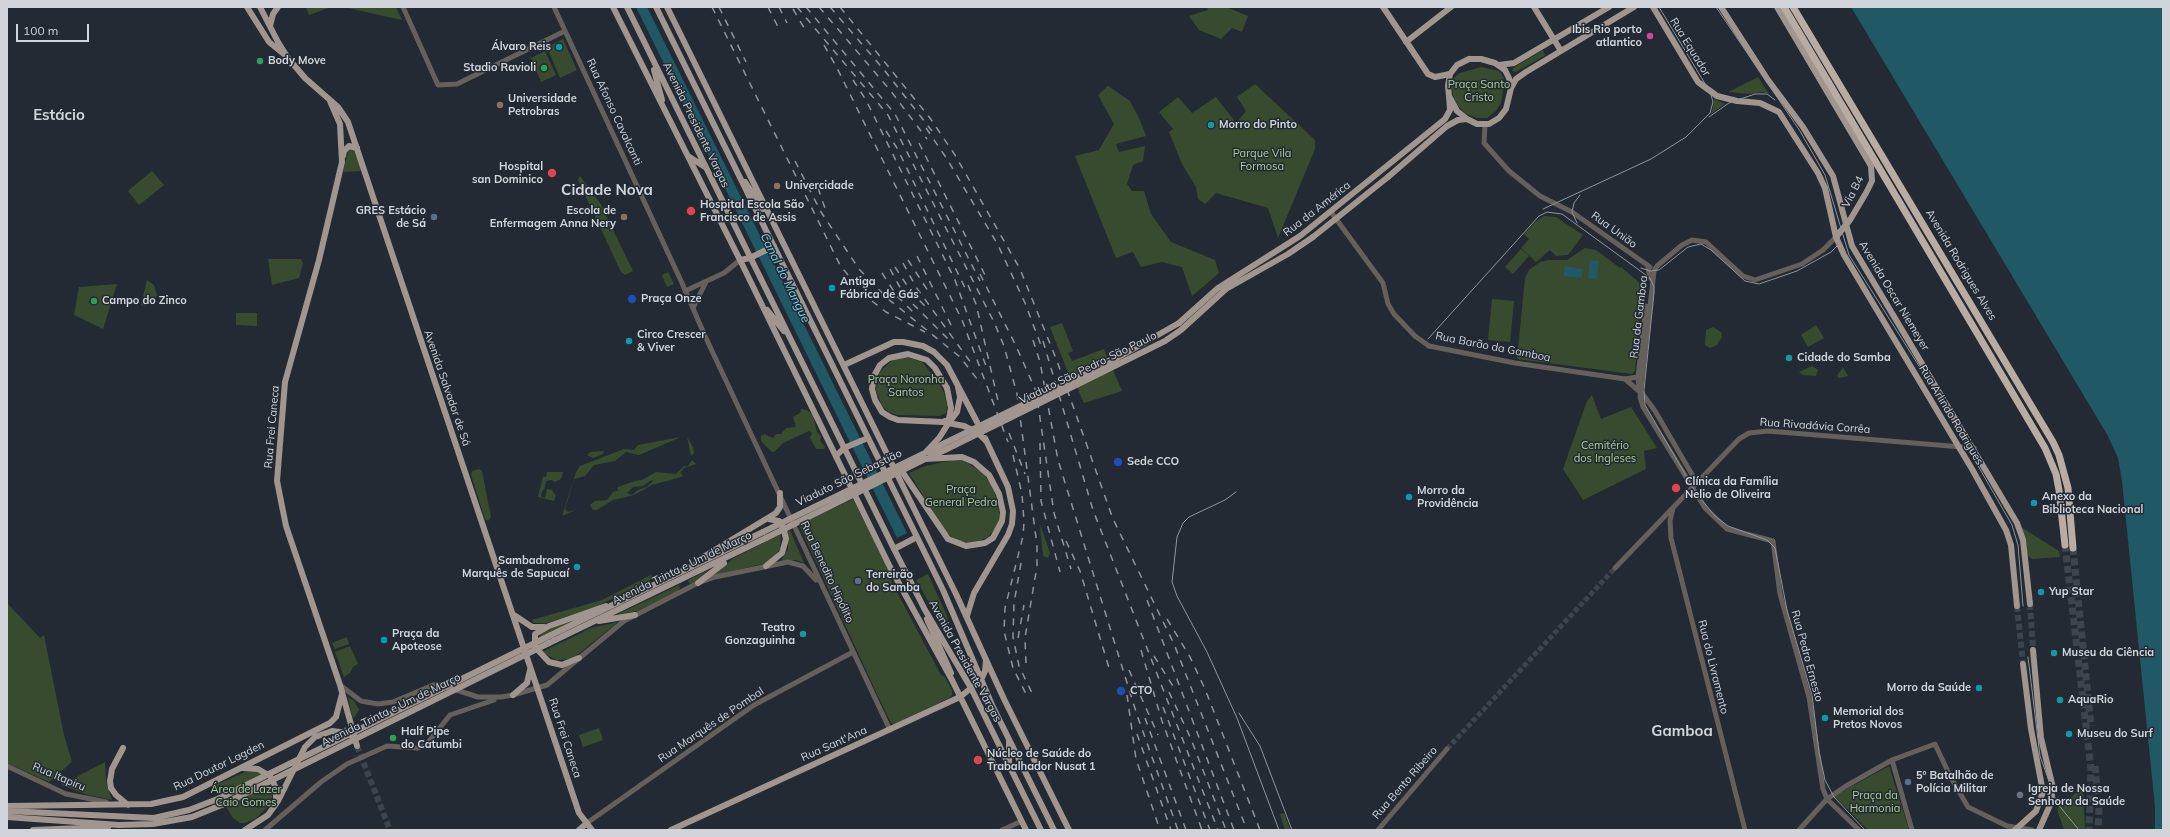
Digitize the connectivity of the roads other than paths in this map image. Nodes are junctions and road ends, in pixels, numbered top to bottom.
1 (247, 7) edge
2 (260, 7) edge
3 (278, 7) edge
4 (403, 7) edge
5 (554, 7) edge
6 (613, 7) edge
7 (626, 7) edge
8 (656, 7) edge
9 (667, 7) edge
10 (1382, 7) edge
11 (1451, 7) edge
12 (1534, 7) edge
13 (1609, 7) edge
14 (1634, 7) edge
15 (1653, 7) edge
16 (1721, 7) edge
17 (1777, 7) edge
18 (1784, 7) edge
19 (1793, 7) edge
20 (270, 26) junction
21 (566, 31) junction
22 (1554, 40) junction
23 (1406, 42) junction
24 (1560, 51) junction
25 (1807, 56) junction
26 (651, 57) junction
27 (288, 58) junction
28 (1817, 62) junction
29 (1499, 65) junction
30 (1450, 74) junction
31 (1511, 88) junction
32 (1449, 96) junction
33 (330, 100) junction
34 (1737, 100) joint
35 (665, 112) junction
36 (1467, 119) junction
37 (1485, 125) junction
38 (356, 148) junction
39 (688, 156) junction
40 (342, 162) junction
41 (705, 167) junction
42 (738, 174) junction
43 (1331, 212) junction
44 (774, 223) junction
45 (1846, 226) junction
46 (1836, 238) junction
47 (771, 247) junction
48 (1841, 249) junction
49 (750, 258) junction
50 (740, 260) junction
51 (1648, 266) junction
52 (1657, 266) junction
53 (706, 282) junction
54 (686, 291) junction
55 (757, 296) junction
56 (693, 308) junction
57 (1179, 323) joint
58 (789, 336) junction
59 (844, 365) junction
60 (1638, 377) junction
61 (1624, 379) junction
62 (956, 380) junction
63 (1640, 392) junction
64 (943, 422) junction
65 (977, 422) dead end
66 (983, 435) dead end
67 (865, 439) junction
68 (986, 441) junction
69 (882, 443) junction
70 (946, 446) junction
71 (1959, 447) junction
72 (844, 448) junction
73 (1974, 448) junction
74 (836, 456) junction
75 (925, 456) junction
76 (1697, 483) junction
77 (1692, 489) junction
78 (780, 494) junction
79 (1673, 507) junction
80 (769, 519) junction
81 (763, 532) joint
82 (917, 537) junction
83 (766, 538) joint
84 (1773, 541) joint
85 (2064, 545) tunnel mouth
86 (2073, 548) tunnel mouth
87 (894, 549) junction
88 (738, 553) junction
89 (766, 566) junction
90 (1615, 568) tunnel mouth
91 (678, 573) junction
92 (698, 583) junction
93 (821, 588) junction
94 (622, 601) junction
95 (2030, 604) tunnel mouth
96 (2017, 606) tunnel mouth
97 (925, 610) junction
98 (514, 615) junction
99 (634, 615) junction
100 (967, 617) junction
101 (591, 623) junction
102 (549, 626) junction
103 (2033, 650) tunnel mouth
104 (853, 652) junction
105 (579, 658) junction
106 (986, 659) junction
107 (2023, 664) tunnel mouth
108 (530, 666) junction
109 (952, 680) junction
110 (981, 680) junction
111 (340, 685) junction
112 (971, 688) junction
113 (538, 689) junction
114 (342, 694) junction
115 (513, 695) junction
116 (501, 697) junction
117 (960, 697) junction
118 (890, 730) junction
119 (1009, 740) junction
120 (123, 748) dead end
121 (1447, 749) tunnel mouth
122 (1892, 760) junction
123 (1009, 764) junction
124 (7, 766) edge
125 (238, 770) junction
126 (1827, 799) junction
127 (222, 801) junction
128 (128, 805) junction
129 (7, 806) edge
130 (274, 808) junction
131 (7, 811) edge
132 (7, 817) edge
133 (1022, 821) junction
134 (587, 823) junction
135 (119, 825) junction
136 (2016, 829) edge
137 (33, 830) edge
138 (245, 830) edge
139 (265, 830) edge
140 (579, 830) edge
141 (592, 830) edge
142 (671, 830) edge
143 (1002, 830) edge
144 (1026, 830) edge
145 (1041, 830) edge
146 (1054, 830) edge
147 (1069, 830) edge
148 (1378, 830) edge
149 (1745, 830) edge
150 (1799, 830) edge
151 (1859, 830) edge
152 (1912, 830) edge
153 (2032, 830) edge
154 (2039, 830) edge

1 - 27 main road
2 - 20 main road
3 - 20 main road
4 - 21 street
5 - 21 street, Rua Afonso Cavalcanti
6 - 35 main road, Avenida Presidente Vargas
7 - 26 main road, Avenida Presidente Vargas
8 - 42 main road, Avenida Presidente Vargas
9 - 44 main road, Avenida Presidente Vargas
10 - 23 main road
11 - 23 main road
12 - 22 main road
13 - 22 main road
14 - 24 main road
15 - 34 main road, Rua Equador
16 - 45 main road, Avenida Oscar Niemeyer
17 - 25 main road
18 - 28 highway, Avenida Rodrigues Alves
19 - 86 highway, Avenida Rodrigues Alves
20 - 27 main road
21 - 54 street, Rua Afonso Cavalcanti
22 - 24 main road
22 - 29 main road
23 - 30 main road
24 - 31 main road
25 - 28 main road
25 - 45 main road, Via B4
26 - 35 main road
26 - 41 main road, Avenida Presidente Vargas
27 - 33 main road, Avenida Salvador de Sá
28 - 85 highway, Avenida Rodrigues Alves
29 - 30 main road
29 - 31 main road
30 - 32 main road
31 - 37 main road
32 - 36 main road
32 - 43 main road, Rua da América
33 - 38 main road, Avenida Salvador de Sá
33 - 40 main road, Rua Frei Caneca
34 - 46 main road, Rua Arlindo Rodrigues
35 - 39 main road, Avenida Presidente Vargas
36 - 37 main road
36 - 70 main road, Viaduto São Pedro-São Paulo, bridge
37 - 51 street, Rua União
38 - 40 main road
38 - 98 main road, Avenida Salvador de Sá
39 - 41 main road
39 - 50 main road, Avenida Presidente Vargas
40 - 111 main road, Rua Frei Caneca
41 - 49 main road, Avenida Presidente Vargas
42 - 44 main road
42 - 47 main road, Avenida Presidente Vargas
43 - 57 main road, Rua da América
43 - 61 street, Rua Barão da Gamboa, bridge
44 - 59 main road, Avenida Presidente Vargas
45 - 46 main road
45 - 48 main road
45 - 73 main road, Avenida Oscar Niemeyer
46 - 48 main road, Rua Arlindo Rodrigues
46 - 52 street, Rua da Gamboa
47 - 49 main road
47 - 67 main road, Avenida Presidente Vargas
48 - 71 main road, Rua Arlindo Rodrigues
49 - 50 main road
49 - 58 main road, Avenida Presidente Vargas
50 - 53 street
50 - 55 main road, Avenida Presidente Vargas
51 - 52 street
51 - 60 street, Rua da Gamboa
52 - 63 street, Rua da Gamboa
53 - 54 street
53 - 56 street
54 - 56 street, Rua Benedito Hipólito
55 - 58 main road
55 - 74 main road, Avenida Presidente Vargas
56 - 78 street, Rua Benedito Hipólito
57 - 70 main road, Viaduto São Pedro-São Paulo, bridge
58 - 72 main road, Avenida Presidente Vargas
59 - 62 main road
59 - 69 main road, Avenida Presidente Vargas
60 - 61 street
60 - 63 street, Rua da Gamboa
61 - 63 street
62 - 64 main road
62 - 65 main road
63 - 76 street
63 - 77 street, Rua da Gamboa
64 - 68 main road
64 - 75 main road, bridge
66 - 68 main road
67 - 72 main road
67 - 82 main road, Avenida Presidente Vargas
68 - 100 main road
69 - 75 main road
69 - 100 main road, Avenida Presidente Vargas
70 - 75 main road, Viaduto São Sebastião, bridge
71 - 73 street, Rua Rivadávia Corrêa
71 - 76 street, Rua Rivadávia Corrêa
71 - 96 main road, Rua Arlindo Rodrigues
72 - 74 main road
72 - 87 main road, Avenida Presidente Vargas
73 - 95 main road, Avenida Oscar Niemeyer
74 - 109 main road, Avenida Presidente Vargas
75 - 81 main road, Viaduto São Sebastião, bridge
75 - 83 main road, Viaduto São Sebastião, bridge
76 - 77 street, Rua Rivadávia Corrêa
77 - 79 street, Rua Rivadávia Corrêa
77 - 84 street, Rua da Gamboa
78 - 80 main road
78 - 93 street, Rua Benedito Hipólito
79 - 90 street, Rua Rivadávia Corrêa
79 - 149 street, Rua do Livramento
80 - 89 main road
80 - 91 main road
81 - 91 main road, Avenida Trinta e Um de Março
82 - 87 main road
82 - 110 main road, Avenida Presidente Vargas
83 - 88 main road, Avenida Trinta e Um de Março
84 - 126 street, Rua Pedro Ernesto
87 - 97 main road, Avenida Presidente Vargas
88 - 92 main road
88 - 101 main road, Avenida Trinta e Um de Março
89 - 92 street, Avenida Trinta e Um de Março
89 - 93 street, Avenida Trinta e Um de Março
91 - 94 main road, Avenida Trinta e Um de Março
92 - 99 street, Avenida Trinta e Um de Março
93 - 104 street, Rua Benedito Hipólito
94 - 102 main road
94 - 127 main road, Avenida Trinta e Um de Março, bridge
97 - 109 main road
97 - 112 main road, Avenida Presidente Vargas
98 - 102 main road
98 - 108 main road, Avenida Salvador de Sá
99 - 101 main road
99 - 105 street, Avenida Trinta e Um de Março
100 - 106 main road, Avenida Presidente Vargas
101 - 127 main road, Avenida Trinta e Um de Março, bridge
102 - 105 main road
103 - 154 main road
104 - 118 street, Rua Benedito Hipólito
104 - 134 street, Rua Marquês de Pombal
105 - 113 street, Avenida Trinta e Um de Março
106 - 110 main road
106 - 147 main road, Avenida Presidente Vargas
107 - 136 main road
108 - 113 main road, Avenida Salvador de Sá
108 - 115 main road
109 - 117 main road, Avenida Presidente Vargas
110 - 112 main road, Rua Sant'Ana
110 - 119 main road, Avenida Presidente Vargas
111 - 114 main road, Rua Frei Caneca
111 - 116 street, Rua Frei Caneca
112 - 117 main road, Rua Sant'Ana
112 - 123 main road, Avenida Presidente Vargas
113 - 115 street, Rua Frei Caneca
113 - 134 main road, Rua Frei Caneca
114 - 125 main road, Rua Doutor Lagden
114 - 130 main road, Rua Frei Caneca
115 - 116 street, Rua Frei Caneca
116 - 139 street
117 - 118 main road, Rua Sant'Ana
117 - 133 main road, Avenida Presidente Vargas
118 - 142 main road, Rua Sant'Ana
119 - 123 main road
119 - 146 main road, Avenida Presidente Vargas
120 - 128 main road
121 - 148 street, Rua Bento Ribeiro
122 - 126 street
122 - 136 street
122 - 152 street
123 - 145 main road, Avenida Presidente Vargas
124 - 128 street, Rua Itapiru
125 - 128 main road, Rua Doutor Lagden
125 - 130 main road
126 - 150 street
126 - 151 street
127 - 131 main road, Avenida Trinta e Um de Março
127 - 135 main road, Avenida Trinta e Um de Março
128 - 129 main road, Rua Doutor Lagden
130 - 138 main road
132 - 135 main road, Avenida Trinta e Um de Março
133 - 143 street
133 - 144 main road, Avenida Presidente Vargas
134 - 140 main road
134 - 141 main road, Rua Frei Caneca
135 - 137 main road
136 - 153 street

